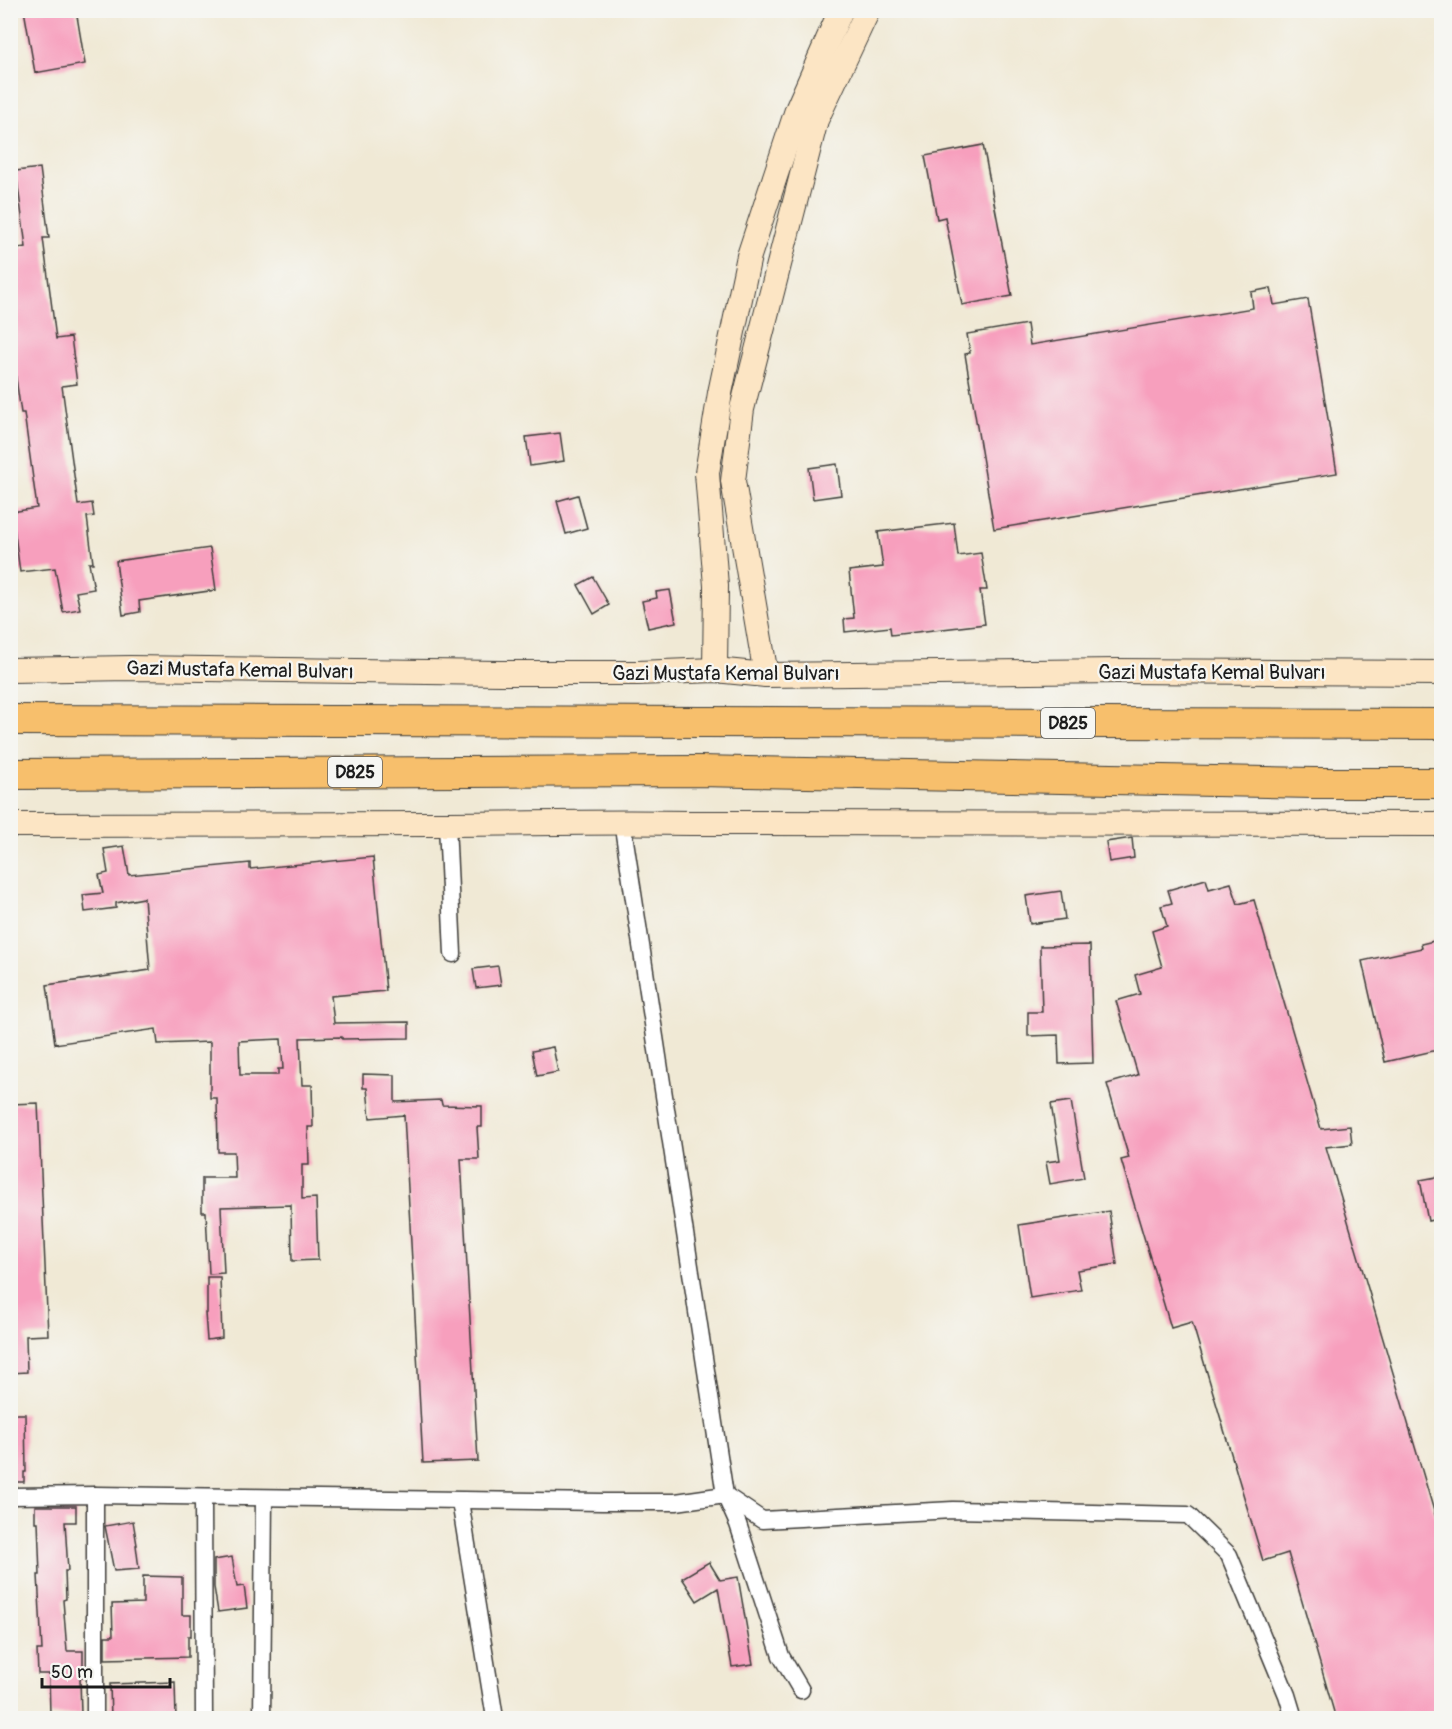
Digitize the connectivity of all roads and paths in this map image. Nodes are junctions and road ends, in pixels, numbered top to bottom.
1 (841, 10) edge
2 (868, 10) edge
3 (10, 670) edge
4 (715, 670) junction
5 (1442, 673) edge
6 (766, 675) junction
7 (10, 720) edge
8 (1442, 724) edge
9 (10, 774) edge
10 (1442, 783) edge
11 (622, 821) junction
12 (447, 824) junction
13 (1442, 824) edge
14 (10, 825) edge
15 (453, 954) dead end
16 (95, 1495) junction
17 (725, 1495) junction
18 (10, 1496) edge
19 (203, 1497) junction
20 (264, 1498) junction
21 (460, 1501) junction
22 (801, 1690) dead end
23 (95, 1719) edge
24 (204, 1719) edge
25 (262, 1719) edge
26 (495, 1719) edge
27 (1294, 1719) edge

1 - 4 street
2 - 6 street
3 - 4 street, Gazi Mustafa Kemal Bulvarı
4 - 6 street, Gazi Mustafa Kemal Bulvarı
5 - 6 street, Gazi Mustafa Kemal Bulvarı
7 - 8 highway, D825
9 - 10 highway, D825
11 - 12 street
11 - 13 street
11 - 17 street
12 - 14 street
12 - 15 street
16 - 18 street
16 - 19 street
16 - 23 street
17 - 21 street
17 - 22 street
17 - 27 street
19 - 20 street
19 - 24 street
20 - 21 street
20 - 25 street
21 - 26 street

